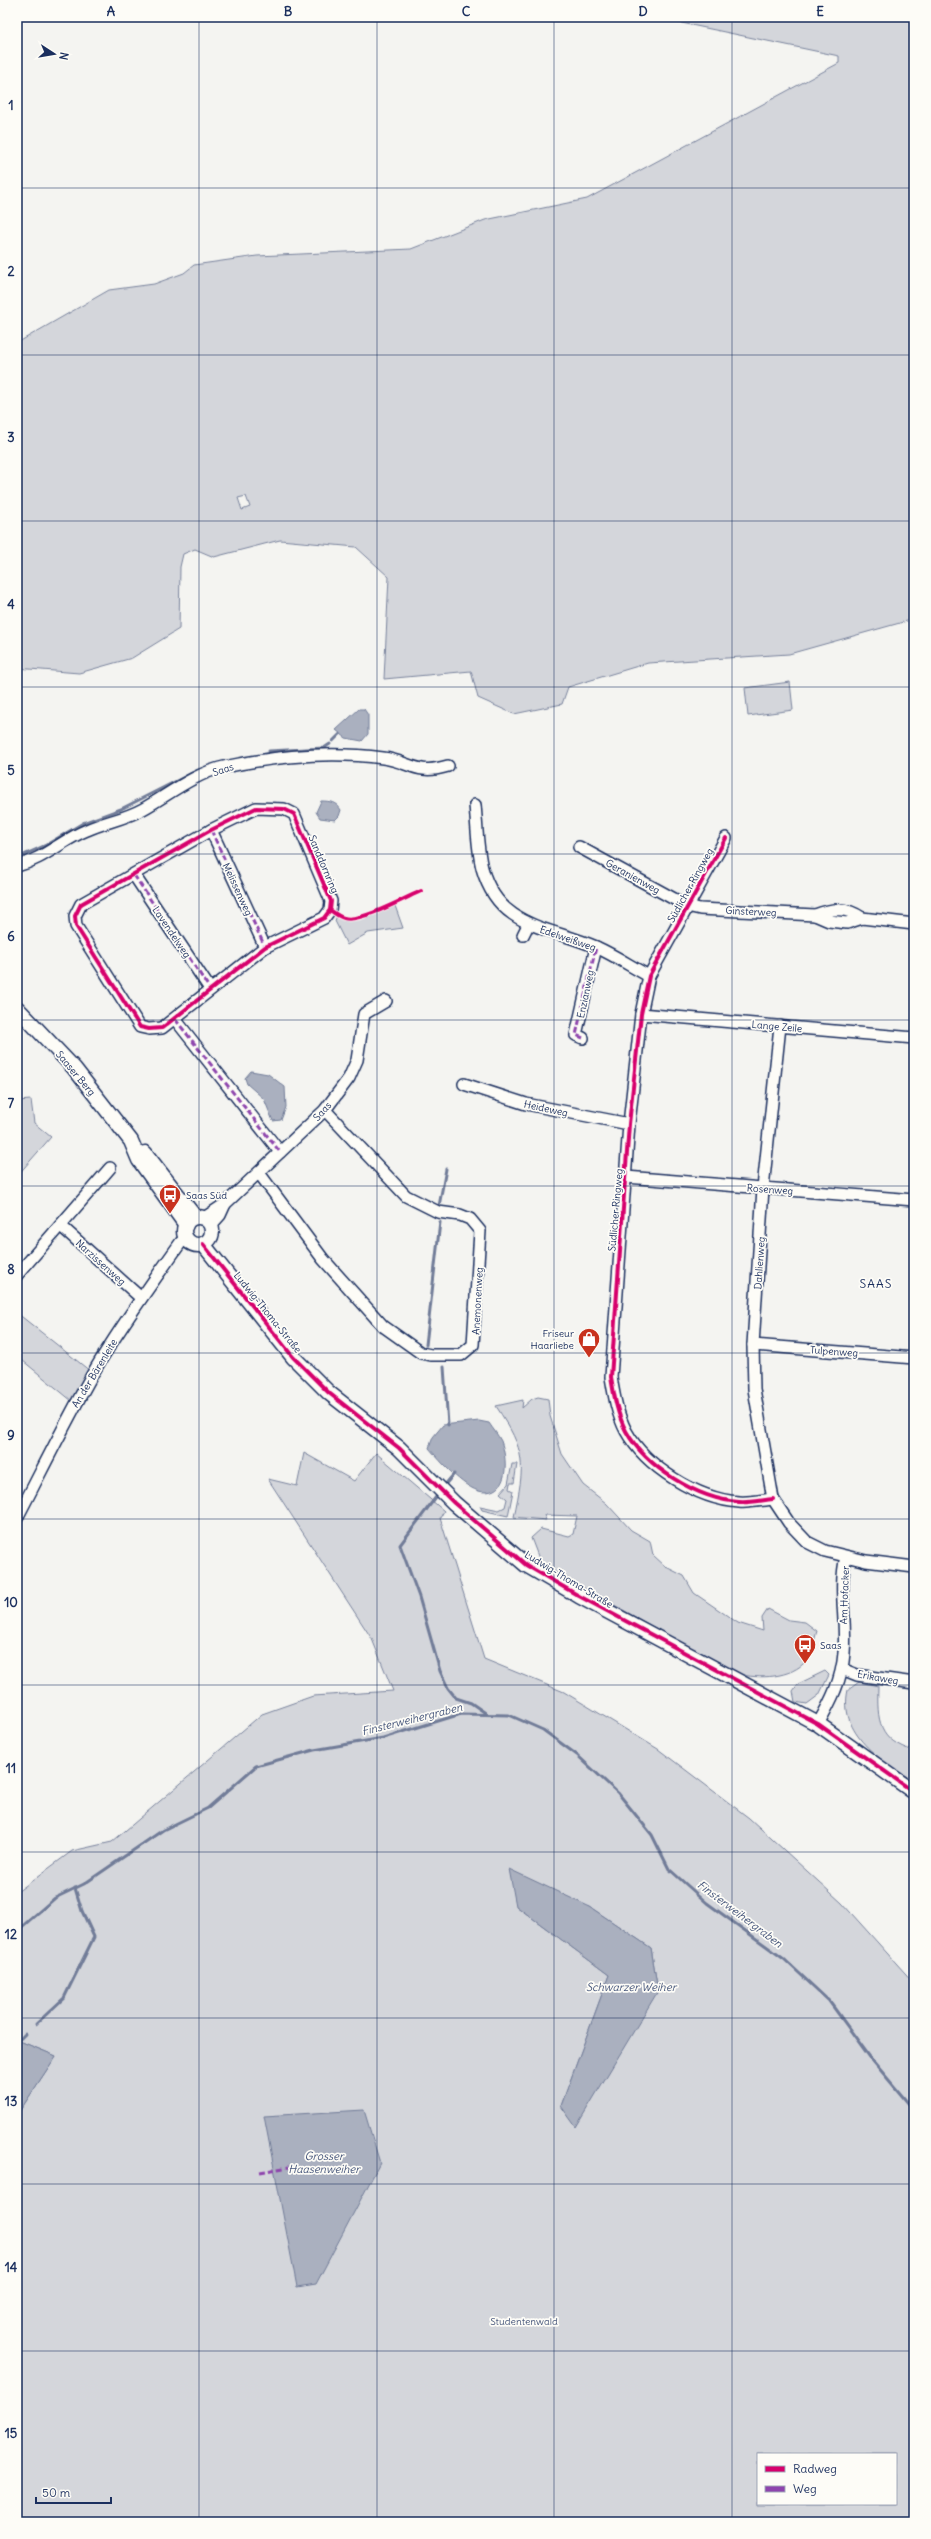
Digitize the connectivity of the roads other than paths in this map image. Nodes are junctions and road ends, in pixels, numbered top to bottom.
1 (448, 766) dead end
2 (474, 804) dead end
3 (211, 830) junction
4 (726, 838) dead end
5 (579, 847) dead end
6 (17, 866) edge
7 (134, 875) junction
8 (687, 906) junction
9 (914, 924) edge
10 (528, 925) junction
11 (523, 935) dead end
12 (265, 947) junction
13 (596, 947) junction
14 (649, 976) junction
15 (210, 989) junction
16 (386, 1000) dead end
17 (17, 1008) edge
18 (641, 1014) junction
19 (176, 1019) junction
20 (780, 1026) junction
21 (583, 1038) dead end
22 (914, 1038) edge
23 (464, 1084) dead end
24 (325, 1110) junction
25 (629, 1124) junction
26 (280, 1152) junction
27 (110, 1168) dead end
28 (259, 1173) junction
29 (626, 1177) junction
30 (763, 1188) junction
31 (914, 1200) edge
32 (61, 1226) junction
33 (199, 1229) junction
34 (17, 1275) edge
35 (142, 1298) junction
36 (754, 1345) junction
37 (914, 1358) edge
38 (773, 1499) junction
39 (17, 1518) edge
40 (846, 1557) junction
41 (914, 1567) edge
42 (842, 1669) junction
43 (914, 1683) edge
44 (818, 1724) junction
45 (914, 1792) edge

1 - 6 street, Saas
2 - 10 street, Edelweißweg
3 - 7 street, Sanddornring
3 - 12 street, Melissenweg
3 - 12 street, Sanddornring
4 - 8 street, Südlicher Ringweg
5 - 8 street, Geranienweg
7 - 15 street, Lavendelweg
7 - 19 street, Sanddornring
8 - 9 street, Ginsterweg
8 - 14 street, Südlicher Ringweg
10 - 11 street, Edelweißweg
10 - 13 street, Edelweißweg
12 - 15 street, Sanddornring
13 - 14 street, Edelweißweg
13 - 21 street, Enzianweg
14 - 18 street, Südlicher Ringweg
15 - 19 street, Sanddornring
16 - 24 street, Saas
17 - 33 street, Saaser Berg
18 - 20 street, Lange Zeile
18 - 25 street, Südlicher Ringweg
19 - 26 street
20 - 22 street, Lange Zeile
20 - 30 street, Dahlienweg
23 - 25 street, Heideweg
24 - 26 street, Saas
24 - 28 street, Anemonenweg
25 - 29 street, Südlicher Ringweg
26 - 28 street, Saas
27 - 32 street
28 - 33 street, Saas
29 - 30 street, Rosenweg
29 - 38 street, Südlicher Ringweg
30 - 31 street, Rosenweg
30 - 36 street, Dahlienweg
32 - 34 street
32 - 35 street, Narzissenweg
33 - 35 street, An der Bärenleite
33 - 44 street, Ludwig-Thoma-Straße
35 - 39 street, An der Bärenleite
36 - 37 street, Tulpenweg
36 - 38 street, Dahlienweg
38 - 40 street
40 - 41 street
40 - 42 street, Am Hofacker
42 - 43 street, Erikaweg
42 - 44 street, Am Hofacker
44 - 45 street, Ludwig-Thoma-Straße

